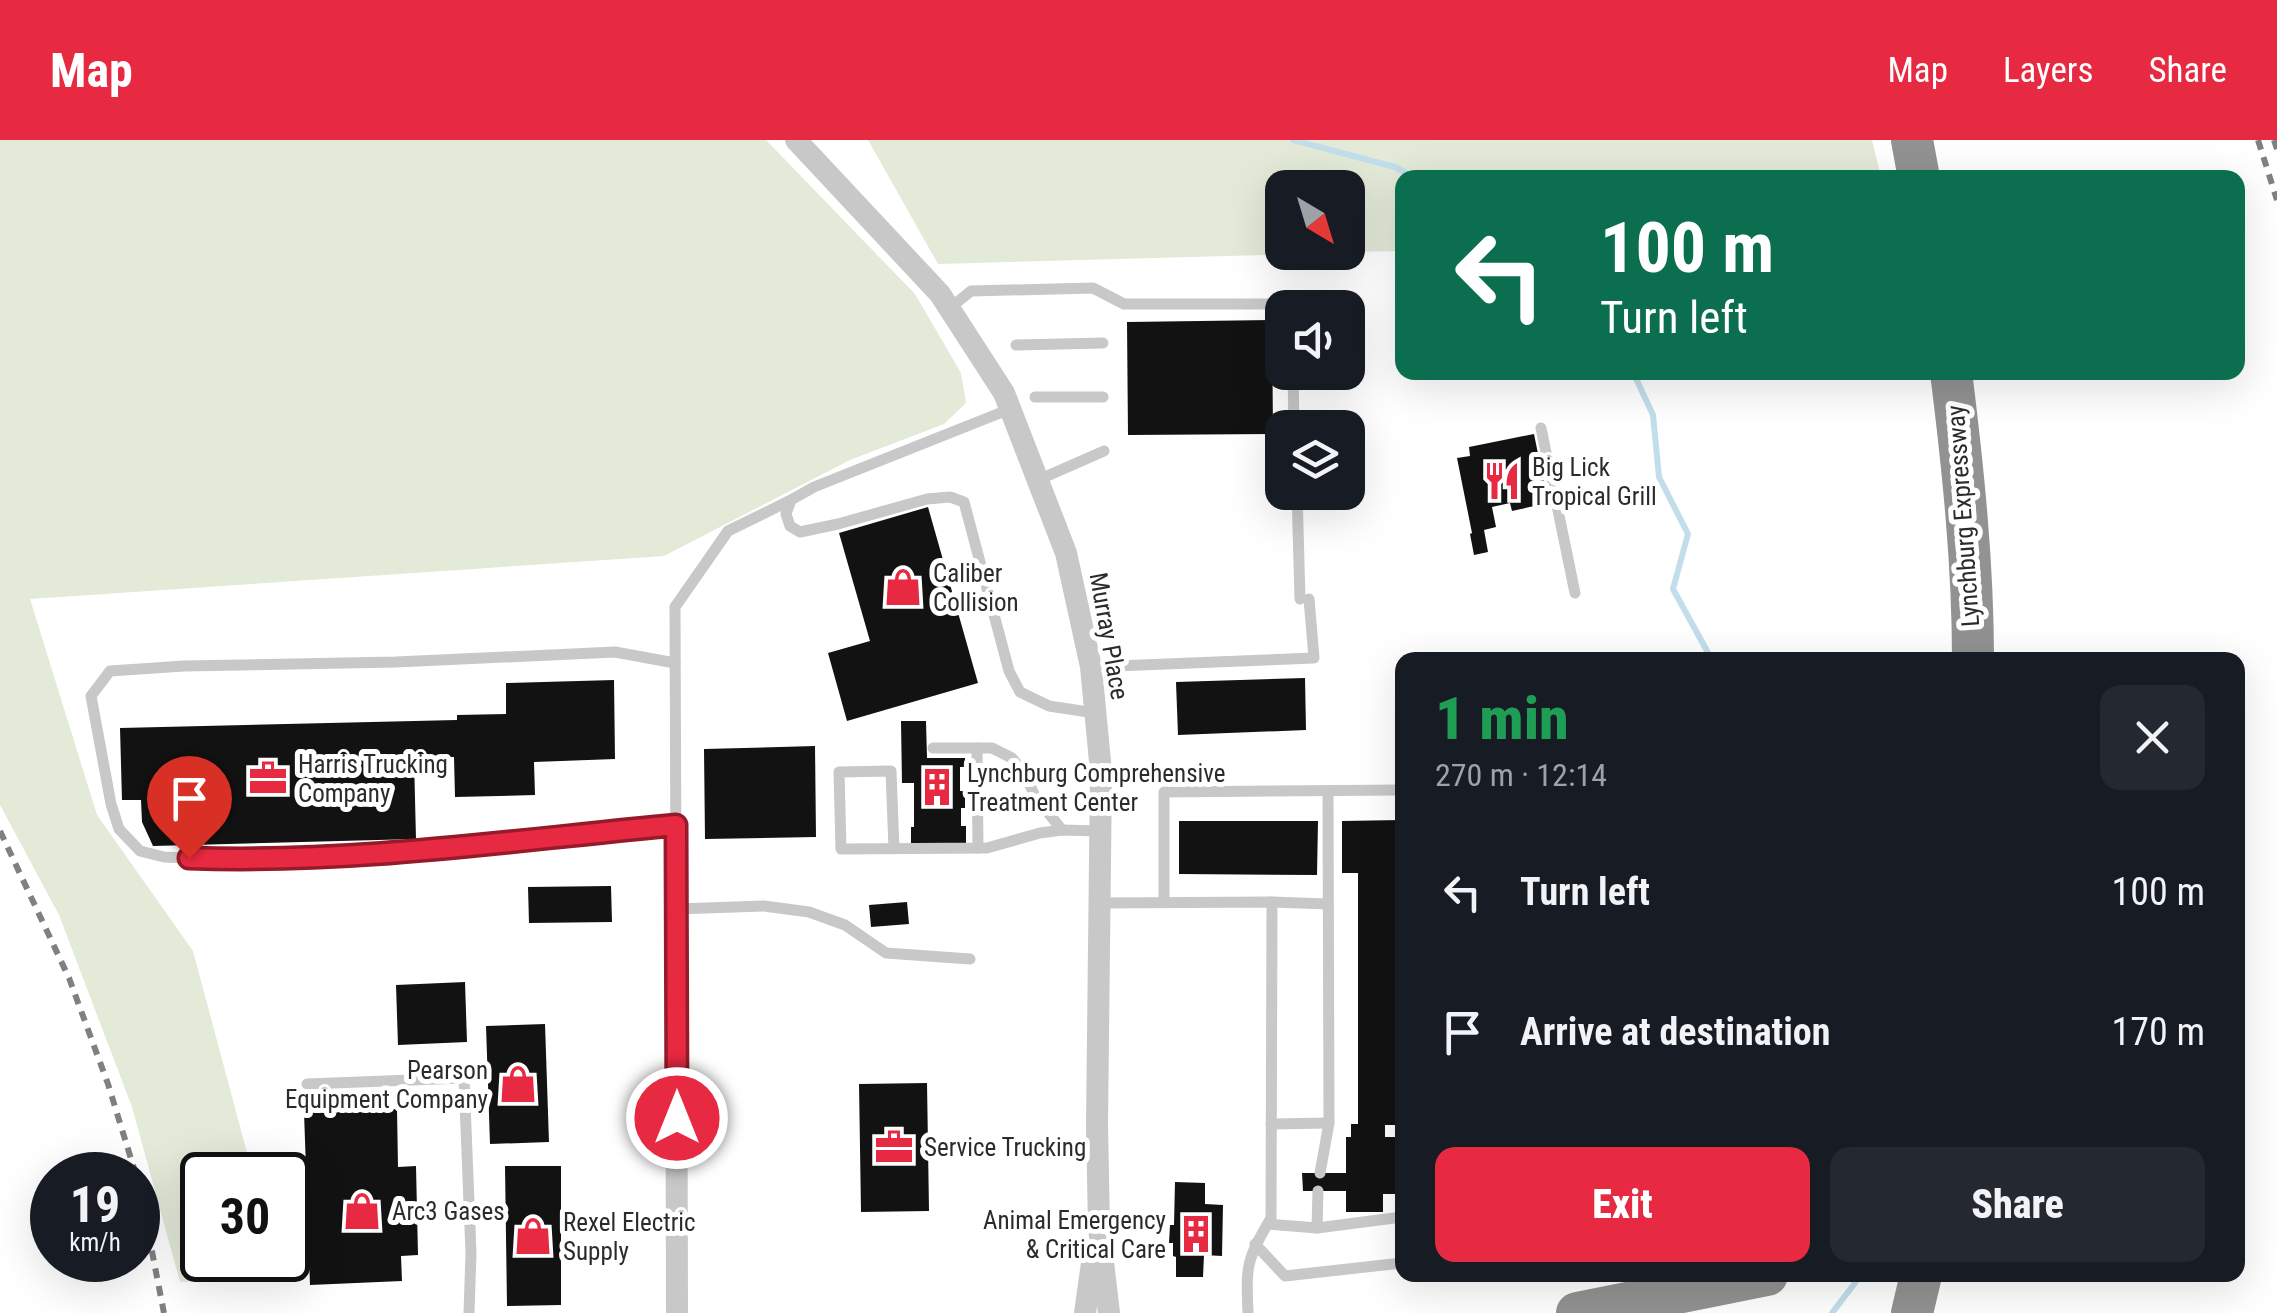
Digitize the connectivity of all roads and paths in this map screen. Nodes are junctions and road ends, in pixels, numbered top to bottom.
1 (796, 140) edge
2 (1912, 140) edge
3 (1940, 140) edge
4 (1918, 170) edge
5 (1946, 170) edge
6 (1265, 304) edge
7 (950, 308) junction
8 (1102, 344) dead end
9 (1016, 345) dead end
10 (1952, 380) edge
11 (1978, 380) edge
12 (1103, 396) dead end
13 (1035, 397) dead end
14 (1010, 408) junction
15 (1541, 428) dead end
16 (1104, 451) dead end
17 (1038, 480) junction
18 (791, 500) junction
19 (1297, 510) edge
20 (1576, 593) dead end
21 (1973, 652) edge
22 (1999, 652) edge
23 (675, 662) junction
24 (1091, 666) junction
25 (1095, 712) junction
26 (933, 748) dead end
27 (977, 748) junction
28 (1328, 790) junction
29 (1395, 790) edge
30 (676, 825) junction
31 (1062, 830) junction
32 (1100, 831) junction
33 (894, 848) junction
34 (978, 848) junction
35 (676, 872) joint
36 (1164, 902) junction
37 (1272, 902) junction
38 (1099, 903) junction
39 (1328, 904) junction
40 (676, 909) junction
41 (970, 959) dead end
42 (307, 1084) dead end
43 (1328, 1123) junction
44 (1271, 1124) junction
45 (1320, 1173) dead end
46 (1318, 1192) dead end
47 (1395, 1218) edge
48 (1268, 1224) junction
49 (1099, 1228) junction
50 (1317, 1228) junction
51 (1255, 1244) junction
52 (1395, 1264) edge
53 (1731, 1282) edge
54 (1919, 1282) edge
55 (1943, 1282) edge
56 (469, 1313) edge
57 (677, 1313) edge
58 (1085, 1313) edge
59 (1109, 1313) edge
60 (1248, 1313) edge
61 (1578, 1313) edge
62 (1912, 1313) edge
63 (1937, 1313) edge

1 - 7 street, Murray Place
2 - 4 highway
3 - 5 highway
6 - 7 lane
7 - 14 street, Murray Place
8 - 9 lane
10 - 21 highway, Lynchburg Expressway
11 - 22 highway, Lynchburg Expressway
12 - 13 lane
14 - 17 street, Murray Place
14 - 18 lane
15 - 20 lane
16 - 17 lane
17 - 24 street, Murray Place
18 - 23 lane
18 - 25 lane
19 - 24 lane
23 - 30 lane
23 - 30 lane
24 - 25 street, Murray Place
25 - 32 street, Murray Place
26 - 27 lane
27 - 31 lane
27 - 34 lane
28 - 29 lane
28 - 36 lane
28 - 39 lane
30 - 35 lane
31 - 32 lane
31 - 34 lane
32 - 38 street, Murray Place
33 - 33 lane
33 - 34 lane
35 - 40 street
36 - 37 lane
36 - 38 lane
37 - 39 lane
37 - 44 lane
38 - 49 street, Murray Place
39 - 43 lane
40 - 41 lane
40 - 57 street
42 - 56 lane
43 - 44 lane
43 - 45 lane
44 - 48 lane
46 - 50 lane
47 - 50 lane
48 - 50 lane
48 - 51 lane
49 - 58 street, Murray Place
49 - 59 street, Murray Place
51 - 52 lane
51 - 60 lane
53 - 61 highway
54 - 62 highway
55 - 63 highway

